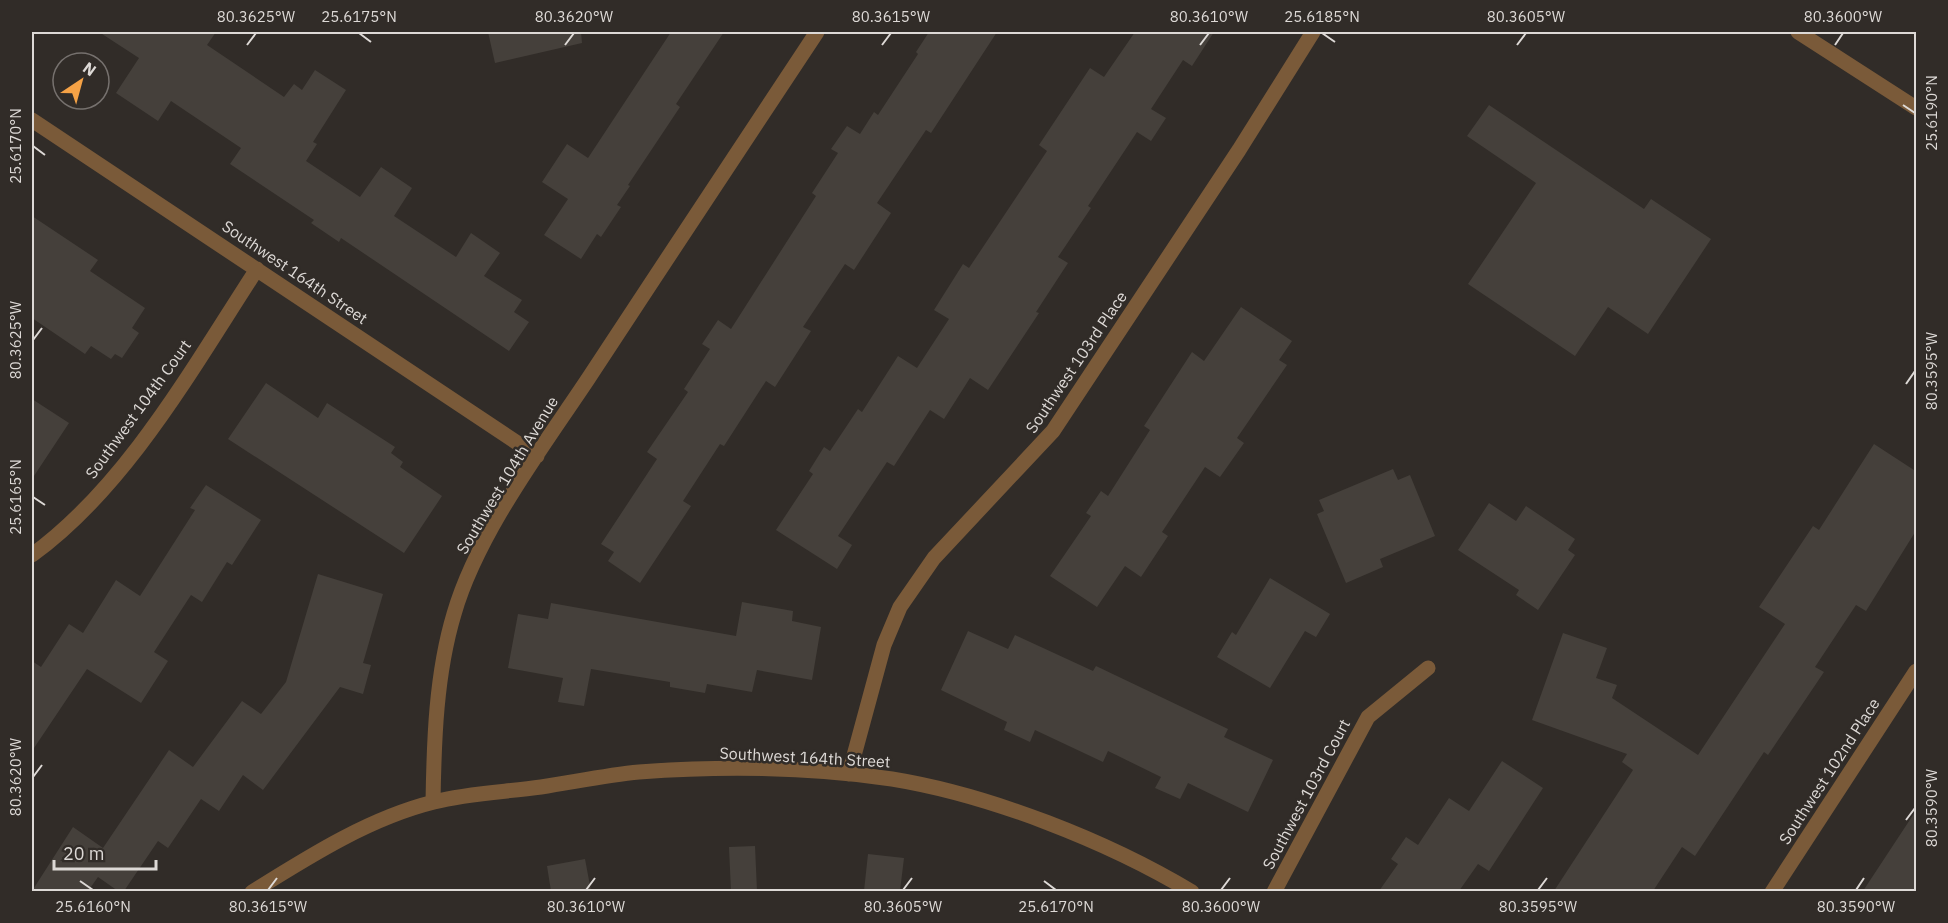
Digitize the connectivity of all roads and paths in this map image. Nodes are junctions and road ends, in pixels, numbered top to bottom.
1 (817, 32) edge
2 (1313, 32) edge
3 (1798, 32) edge
4 (1917, 108) edge
5 (32, 120) edge
6 (257, 269) junction
7 (537, 456) junction
8 (32, 555) edge
9 (1428, 668) dead end
10 (1917, 671) edge
11 (849, 774) junction
12 (433, 802) junction
13 (252, 891) edge
14 (1192, 891) edge
15 (1274, 891) edge
16 (1772, 891) edge

1 - 7 street, Southwest 104th Avenue
2 - 11 street, Southwest 103rd Place
3 - 4 street
5 - 6 street, Southwest 164th Street
6 - 7 street, Southwest 164th Street
6 - 8 street, Southwest 104th Court
7 - 12 street, Southwest 104th Avenue
9 - 15 street, Southwest 103rd Court
10 - 16 street, Southwest 102nd Place
11 - 12 street, Southwest 164th Street
11 - 14 street, Southwest 164th Street
12 - 13 street

